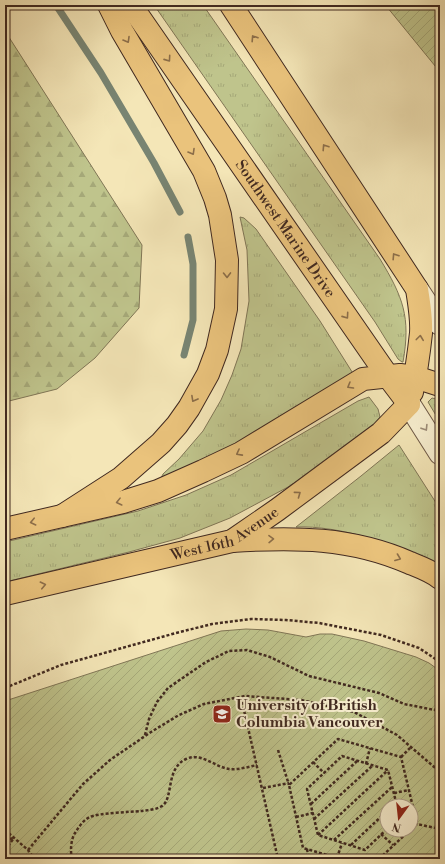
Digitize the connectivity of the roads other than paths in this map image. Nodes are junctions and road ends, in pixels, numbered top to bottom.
1 (109, 5) edge
2 (129, 5) edge
3 (231, 5) edge
4 (417, 289) junction
5 (440, 324) edge
6 (387, 375) junction
7 (415, 377) junction
8 (440, 386) edge
9 (409, 404) junction
10 (440, 453) edge
11 (62, 516) junction
12 (5, 529) edge
13 (232, 541) junction
14 (440, 578) edge
15 (5, 594) edge

1 -> 11 main road
2 -> 6 main road, Southwest Marine Drive
4 -> 3 main road
4 - 5 street
7 -> 4 main road
6 - 7 main road
6 - 9 main road, Southwest Marine Drive
6 -> 11 main road
7 - 8 main road
7 - 9 main road
9 -> 10 street, Southwest Marine Drive
13 -> 9 main road, West 16th Avenue
11 -> 12 main road
13 -> 14 main road
15 -> 13 main road, West 16th Avenue

